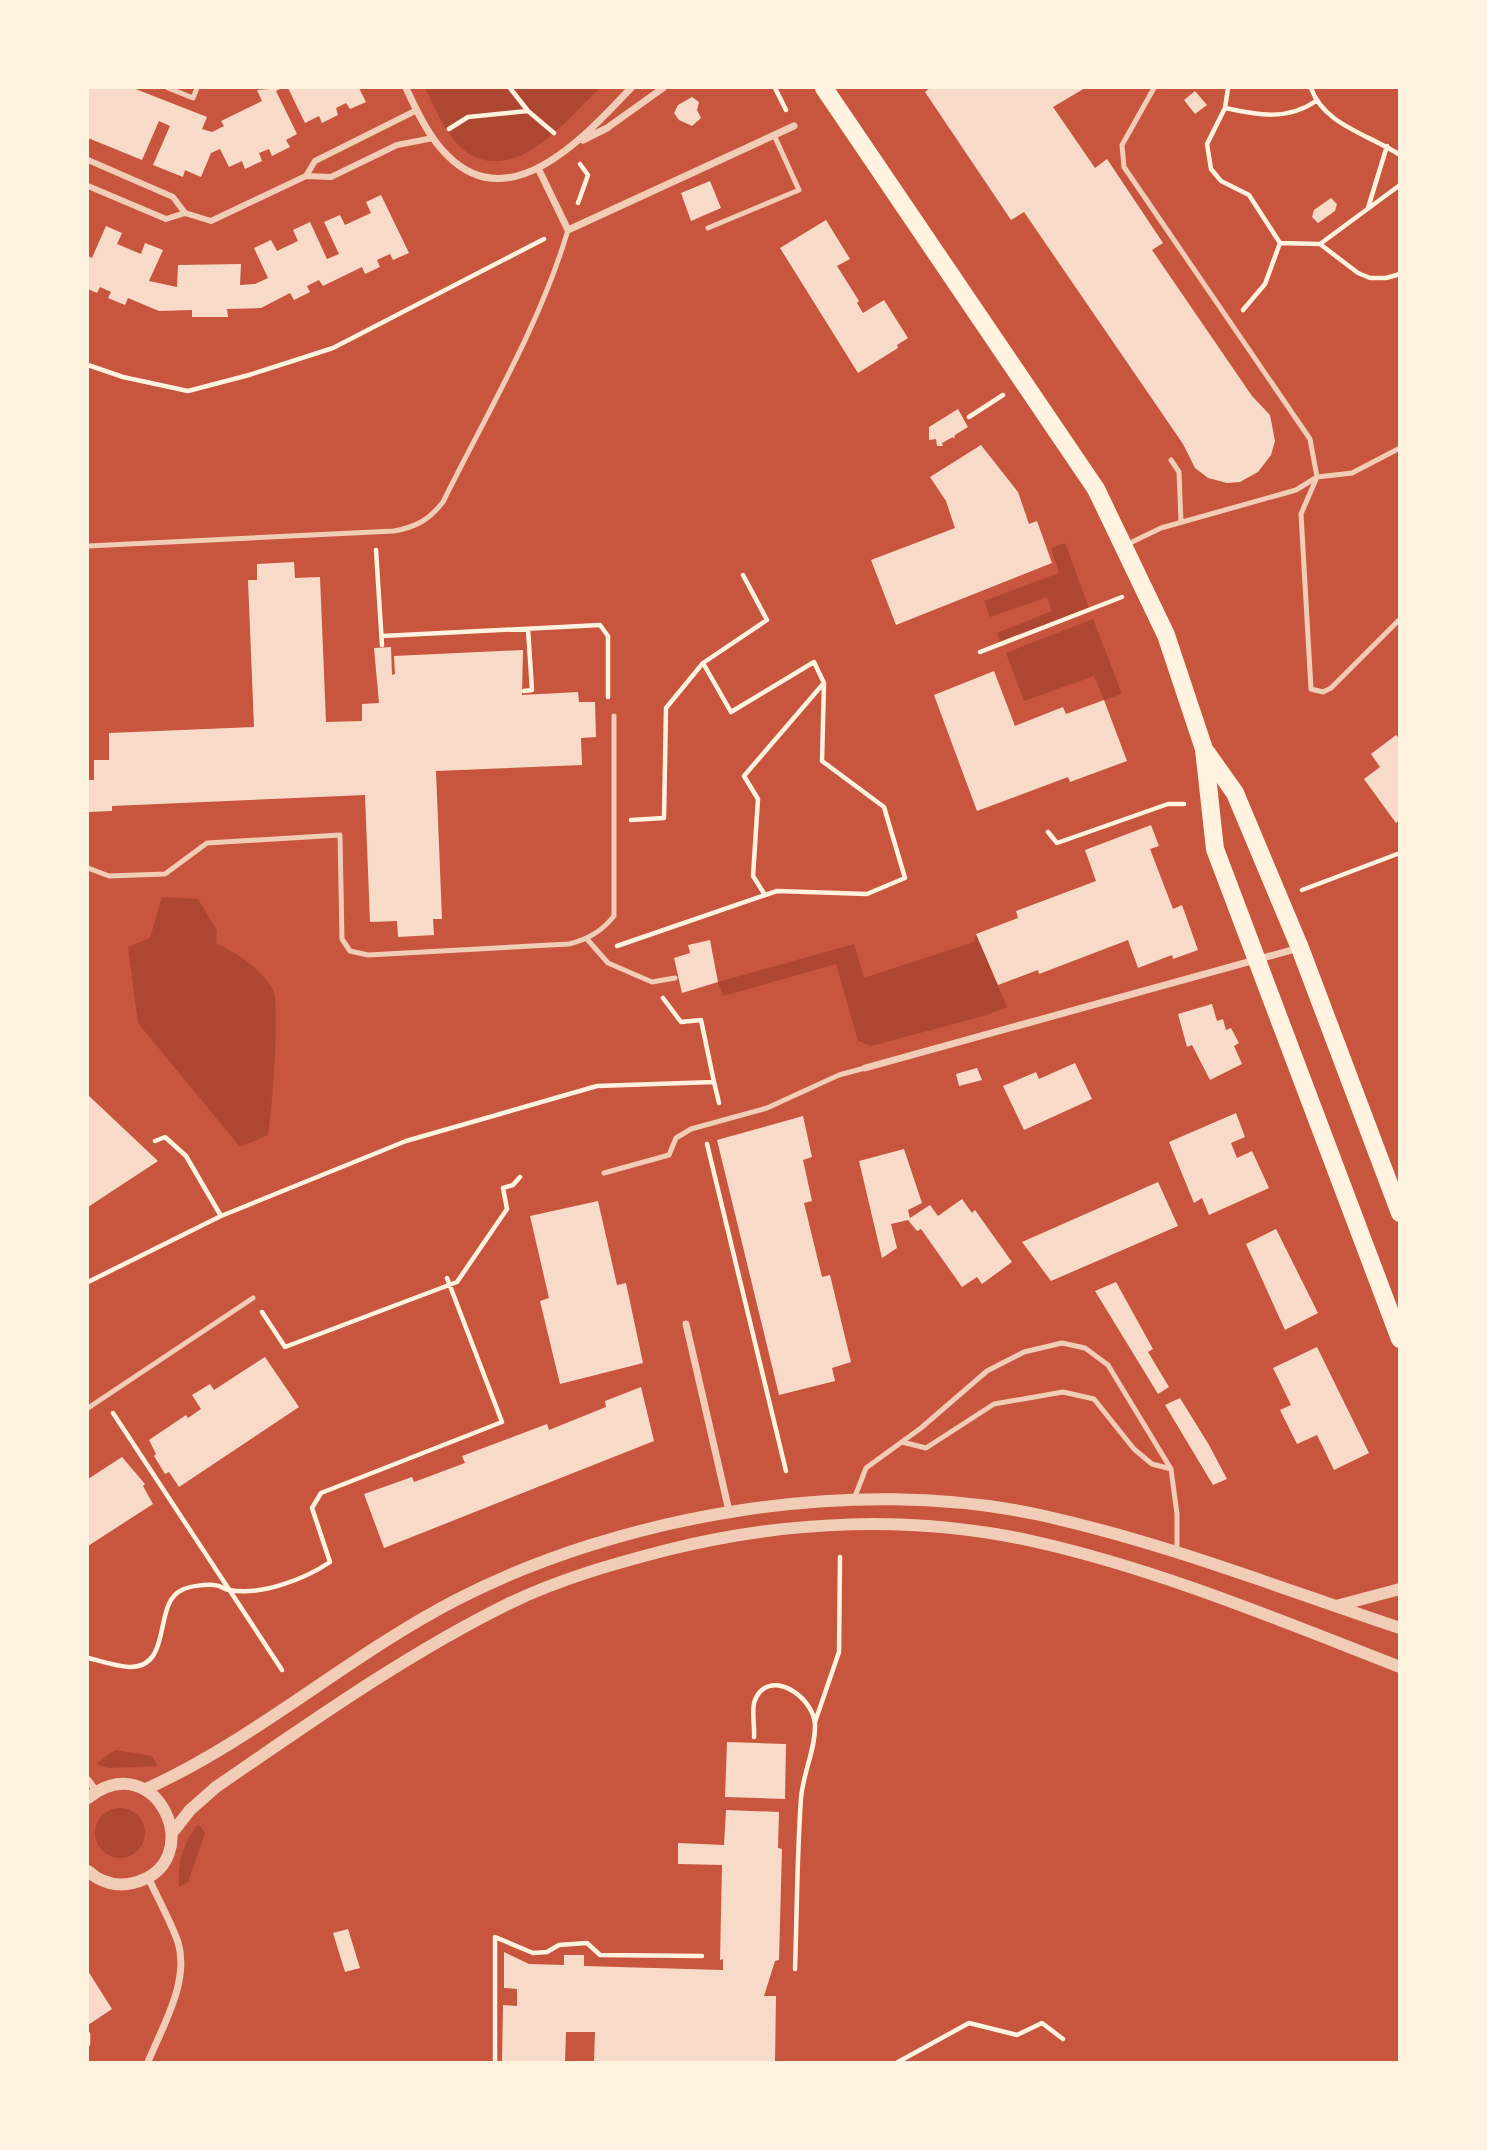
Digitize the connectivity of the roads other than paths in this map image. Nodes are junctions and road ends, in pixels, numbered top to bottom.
1 (168, 88) edge
2 (197, 88) edge
3 (406, 88) edge
4 (631, 88) edge
5 (663, 88) edge
6 (811, 88) edge
7 (824, 88) edge
8 (1154, 88) edge
9 (836, 106) junction
10 (417, 110) junction
11 (794, 126) dead end
12 (774, 135) junction
13 (433, 138) junction
14 (579, 141) junction
15 (88, 160) edge
16 (538, 169) junction
17 (306, 176) junction
18 (88, 186) edge
19 (185, 213) junction
20 (708, 228) dead end
21 (568, 230) junction
22 (1399, 448) edge
23 (1171, 460) dead end
24 (1317, 477) junction
25 (1181, 522) junction
26 (88, 546) edge
27 (1123, 547) junction
28 (1399, 620) edge
29 (614, 716) road end
30 (1204, 749) junction
31 (88, 868) edge
32 (587, 939) junction
33 (1300, 948) junction
34 (1255, 961) junction
35 (675, 978) dead end
36 (865, 1068) joint
37 (604, 1173) dead end
38 (1399, 1213) edge
39 (253, 1298) road end
40 (686, 1324) dead end
41 (1399, 1339) edge
42 (88, 1408) edge
43 (902, 1442) junction
44 (1171, 1469) junction
45 (853, 1501) junction
46 (729, 1511) junction
47 (1177, 1551) junction
48 (1399, 1589) edge
49 (1335, 1606) junction
50 (1399, 1629) edge
51 (1399, 1667) edge
52 (88, 1780) edge
53 (146, 1789) junction
54 (92, 1794) edge
55 (172, 1833) junction
56 (88, 1871) edge
57 (148, 1877) junction
58 (101, 1880) junction
59 (88, 1885) edge
60 (148, 2063) edge

1 - 2 lane
3 - 10 street
4 - 14 street
5 - 14 street
6 - 9 street
7 - 9 main road
8 - 24 lane
9 - 27 main road
10 - 13 street
10 - 17 street
11 - 12 street
12 - 20 lane
12 - 21 street
13 - 16 street
13 - 17 street
14 - 16 street
15 - 19 street
16 - 21 street
17 - 19 street
18 - 19 street
21 - 26 lane
22 - 24 lane
23 - 25 lane
24 - 25 lane
24 - 28 lane
25 - 27 lane
27 - 30 main road
29 - 32 lane
30 - 33 main road
30 - 34 main road
31 - 32 lane
32 - 35 lane
33 - 34 street
33 - 38 main road
34 - 36 street
34 - 41 main road
36 - 37 lane
39 - 42 lane
40 - 46 street
43 - 44 lane
43 - 44 lane
43 - 45 lane
44 - 47 lane
45 - 46 street
45 - 47 street
46 - 53 street
47 - 49 street
48 - 49 street
49 - 50 street
51 - 55 street
52 - 54 street
53 - 54 street
53 - 55 street
55 - 57 street
56 - 58 street
57 - 58 street
57 - 60 street
58 - 59 street

